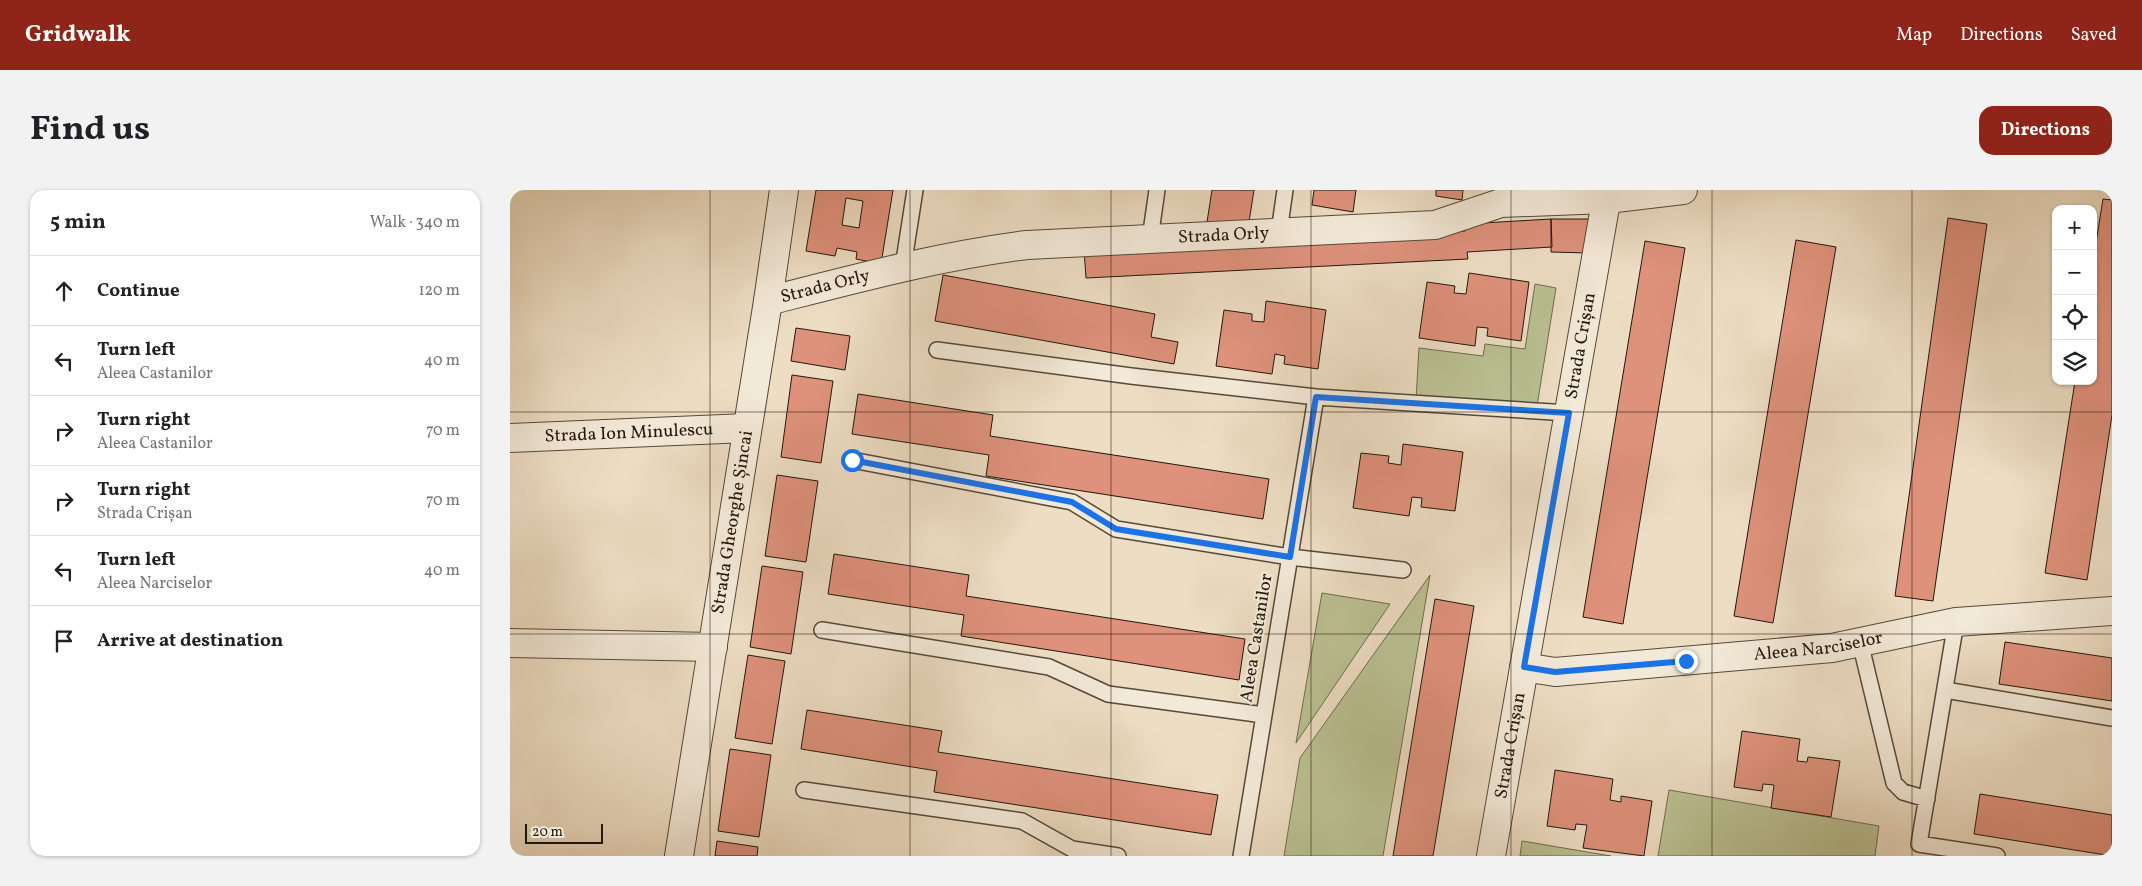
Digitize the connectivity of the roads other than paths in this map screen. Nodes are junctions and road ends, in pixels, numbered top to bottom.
1 (784, 190) edge
2 (915, 190) edge
3 (1157, 190) edge
4 (1285, 190) edge
5 (1683, 190) edge
6 (1608, 194) edge
7 (1502, 197) edge
8 (1279, 232) junction
9 (1150, 239) junction
10 (903, 266) junction
11 (768, 301) junction
12 (937, 350) dead end
13 (1316, 397) junction
14 (1569, 413) junction
15 (748, 428) junction
16 (510, 438) edge
17 (852, 460) dead end
18 (1290, 557) junction
19 (1403, 570) dead end
20 (2112, 611) edge
21 (1956, 622) junction
22 (822, 630) dead end
23 (1860, 642) junction
24 (510, 643) edge
25 (713, 647) junction
26 (1524, 667) junction
27 (1945, 690) junction
28 (1264, 715) junction
29 (2112, 718) edge
30 (804, 790) dead end
31 (1927, 799) junction
32 (679, 856) edge
33 (1118, 856) edge
34 (1241, 856) edge
35 (1491, 856) edge
36 (1997, 856) edge

1 - 11 street, Strada Gheorghe Șincai
2 - 10 lane
3 - 9 lane
4 - 8 lane
5 - 6 street, Strada Orly
6 - 7 street, Strada Orly
6 - 14 street, Strada Crișan
7 - 8 street, Strada Orly
8 - 9 street, Strada Orly
9 - 10 street, Strada Orly
10 - 11 street, Strada Orly
11 - 15 street, Strada Gheorghe Șincai
12 - 13 lane
13 - 14 lane
13 - 18 lane, Aleea Castanilor
14 - 26 street, Strada Crișan
15 - 16 street, Strada Ion Minulescu
15 - 25 street, Strada Gheorghe Șincai
17 - 18 lane
18 - 19 lane
18 - 28 lane, Aleea Castanilor
20 - 21 street, Aleea Narciselor
21 - 23 street, Aleea Narciselor
21 - 27 lane
22 - 28 lane
23 - 26 street, Aleea Narciselor
23 - 31 lane
24 - 25 street
25 - 32 street, Strada Gheorghe Șincai
26 - 35 street, Strada Crișan
27 - 29 lane
27 - 31 lane
28 - 34 lane, Aleea Castanilor
30 - 33 lane
31 - 36 lane

